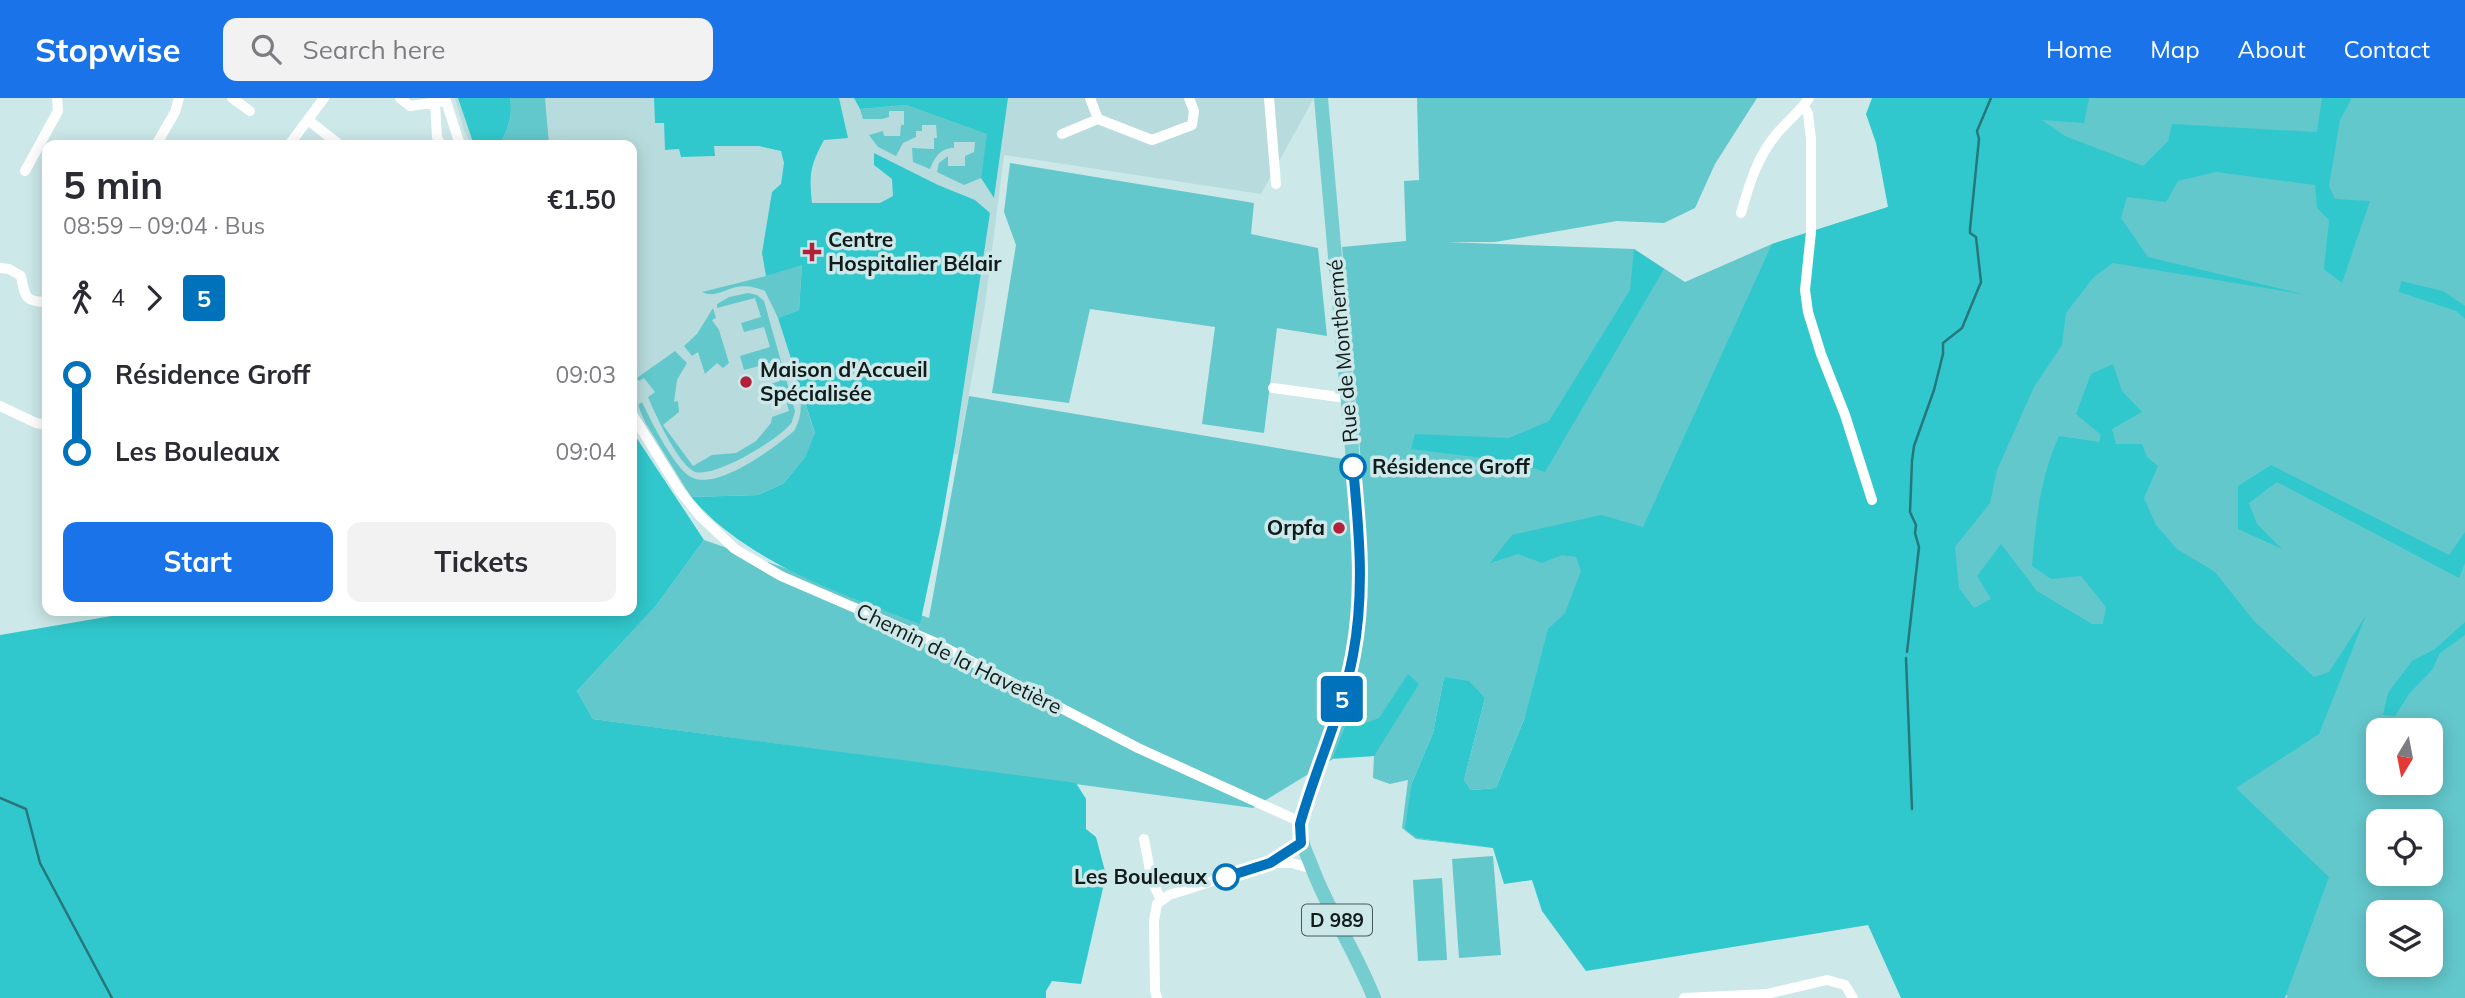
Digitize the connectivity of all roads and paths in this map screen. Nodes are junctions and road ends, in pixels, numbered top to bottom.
1 (57, 98) edge
2 (179, 98) edge
3 (232, 98) edge
4 (324, 98) edge
5 (400, 98) edge
6 (1090, 98) edge
7 (1189, 98) edge
8 (1269, 98) edge
9 (1321, 98) edge
10 (442, 101) edge
11 (1807, 102) edge
12 (250, 111) dead end
13 (1098, 119) junction
14 (308, 120) junction
15 (1062, 134) dead end
16 (159, 140) edge
17 (293, 140) edge
18 (334, 140) edge
19 (438, 140) edge
20 (458, 140) edge
21 (24, 171) dead end
22 (1276, 184) dead end
23 (1741, 213) dead end
24 (0, 268) edge
25 (42, 302) edge
26 (1273, 387) dead end
27 (1346, 398) junction
28 (0, 406) edge
29 (637, 422) edge
30 (42, 424) edge
31 (1872, 500) dead end
32 (1300, 824) junction
33 (1144, 839) dead end
34 (1301, 843) junction
35 (1270, 863) junction
36 (1313, 869) junction
37 (1161, 900) junction
38 (1157, 998) edge
39 (1374, 998) edge
40 (1684, 998) edge
41 (1853, 998) edge

1 - 21 street
2 - 16 street
3 - 12 street
4 - 14 street
5 - 10 street
6 - 13 street
7 - 13 street
8 - 22 street
9 - 27 main road, Rue de Monthermé / D 989
10 - 19 street
10 - 20 street
11 - 23 street
11 - 31 street
13 - 15 street
14 - 17 street
14 - 18 street
24 - 25 street
26 - 27 street
27 - 32 main road, Rue de Monthermé / D 989
28 - 30 street
29 - 32 street, Chemin de la Havetière
32 - 34 main road, Rue de Monthermé / D 989
33 - 37 street
34 - 35 street
34 - 36 main road, Rue de Monthermé / D 989
35 - 36 street
35 - 37 street
36 - 39 main road, Rue de Monthermé / D 989
37 - 38 street
40 - 41 street

